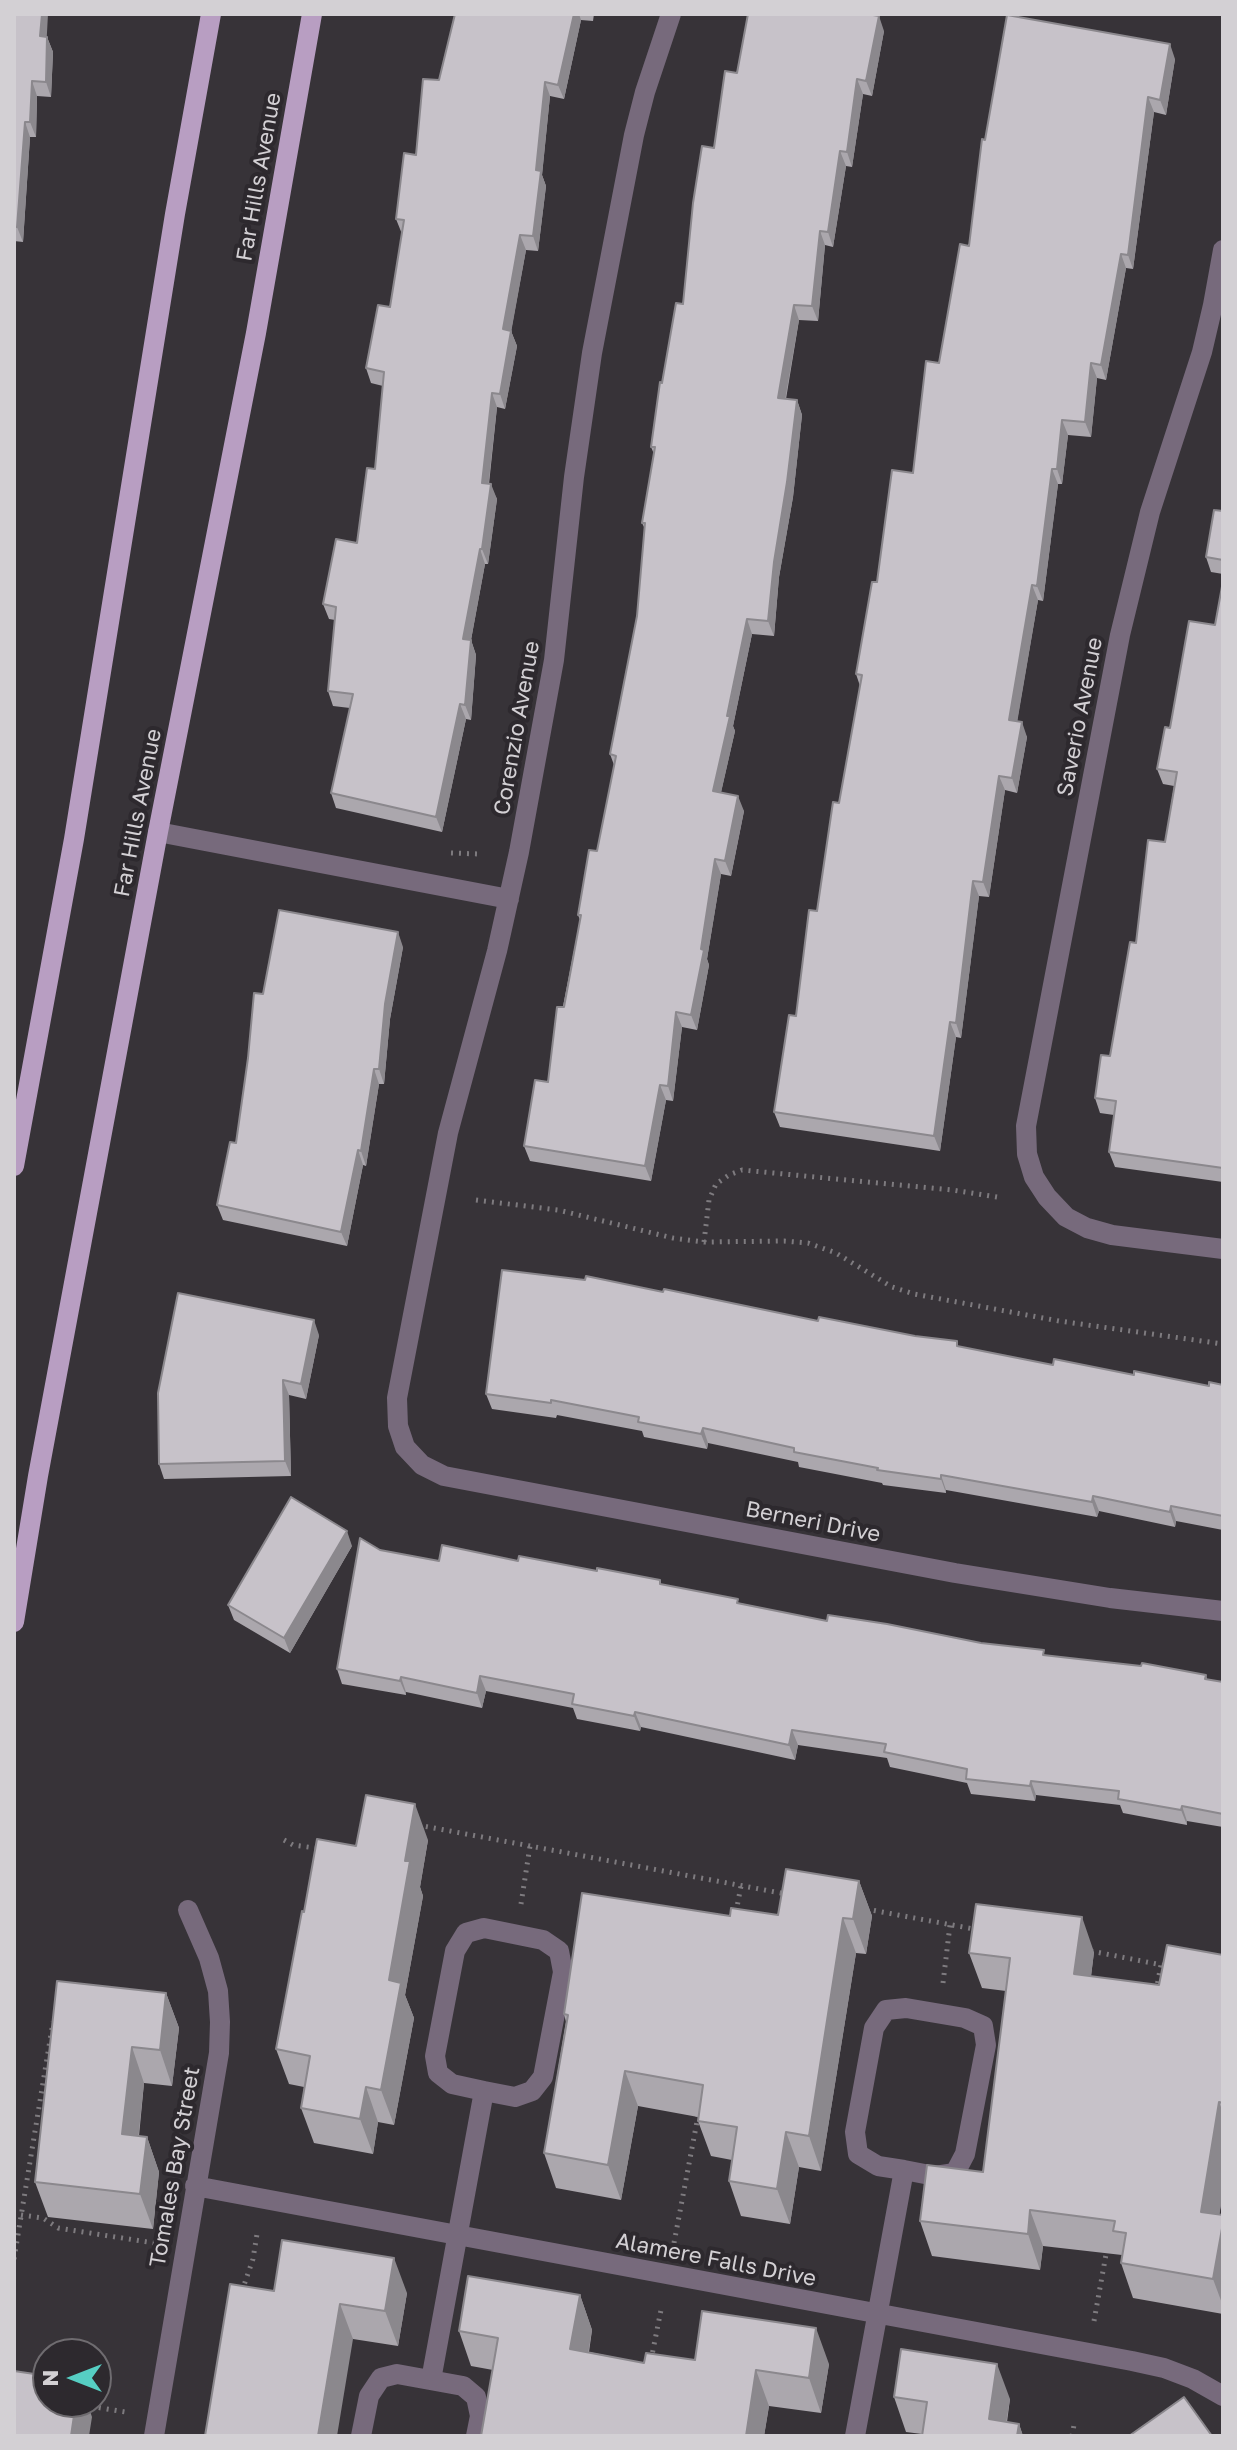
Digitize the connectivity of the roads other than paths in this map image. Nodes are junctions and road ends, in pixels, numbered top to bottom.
1 (211, 14) edge
2 (312, 14) edge
3 (671, 14) edge
4 (1223, 250) edge
5 (158, 832) junction
6 (509, 899) junction
7 (14, 1166) edge
8 (1223, 1249) edge
9 (405, 1447) joint
10 (1223, 1611) edge
11 (14, 1622) edge
12 (188, 1910) dead end
13 (484, 2091) junction
14 (904, 2170) junction
15 (195, 2186) junction
16 (458, 2234) junction
17 (878, 2314) junction
18 (431, 2380) junction
19 (1222, 2392) edge
20 (154, 2436) edge
21 (361, 2436) edge
22 (476, 2436) edge
23 (855, 2436) edge

1 - 7 main road
2 - 5 main road, Far Hills Avenue
3 - 6 street, Corenzio Avenue
4 - 8 street, Saverio Avenue
5 - 6 street
5 - 11 main road, Far Hills Avenue
6 - 9 street, Corenzio Avenue
9 - 10 street, Berneri Drive
12 - 15 street, Tomales Bay Street
13 - 13 street
13 - 16 street
14 - 14 street
14 - 17 street
15 - 16 street, Alamere Falls Drive
15 - 20 street, Tomales Bay Street
16 - 17 street, Alamere Falls Drive
16 - 18 street
17 - 19 street, Alamere Falls Drive
17 - 23 street
18 - 21 street
18 - 22 street

